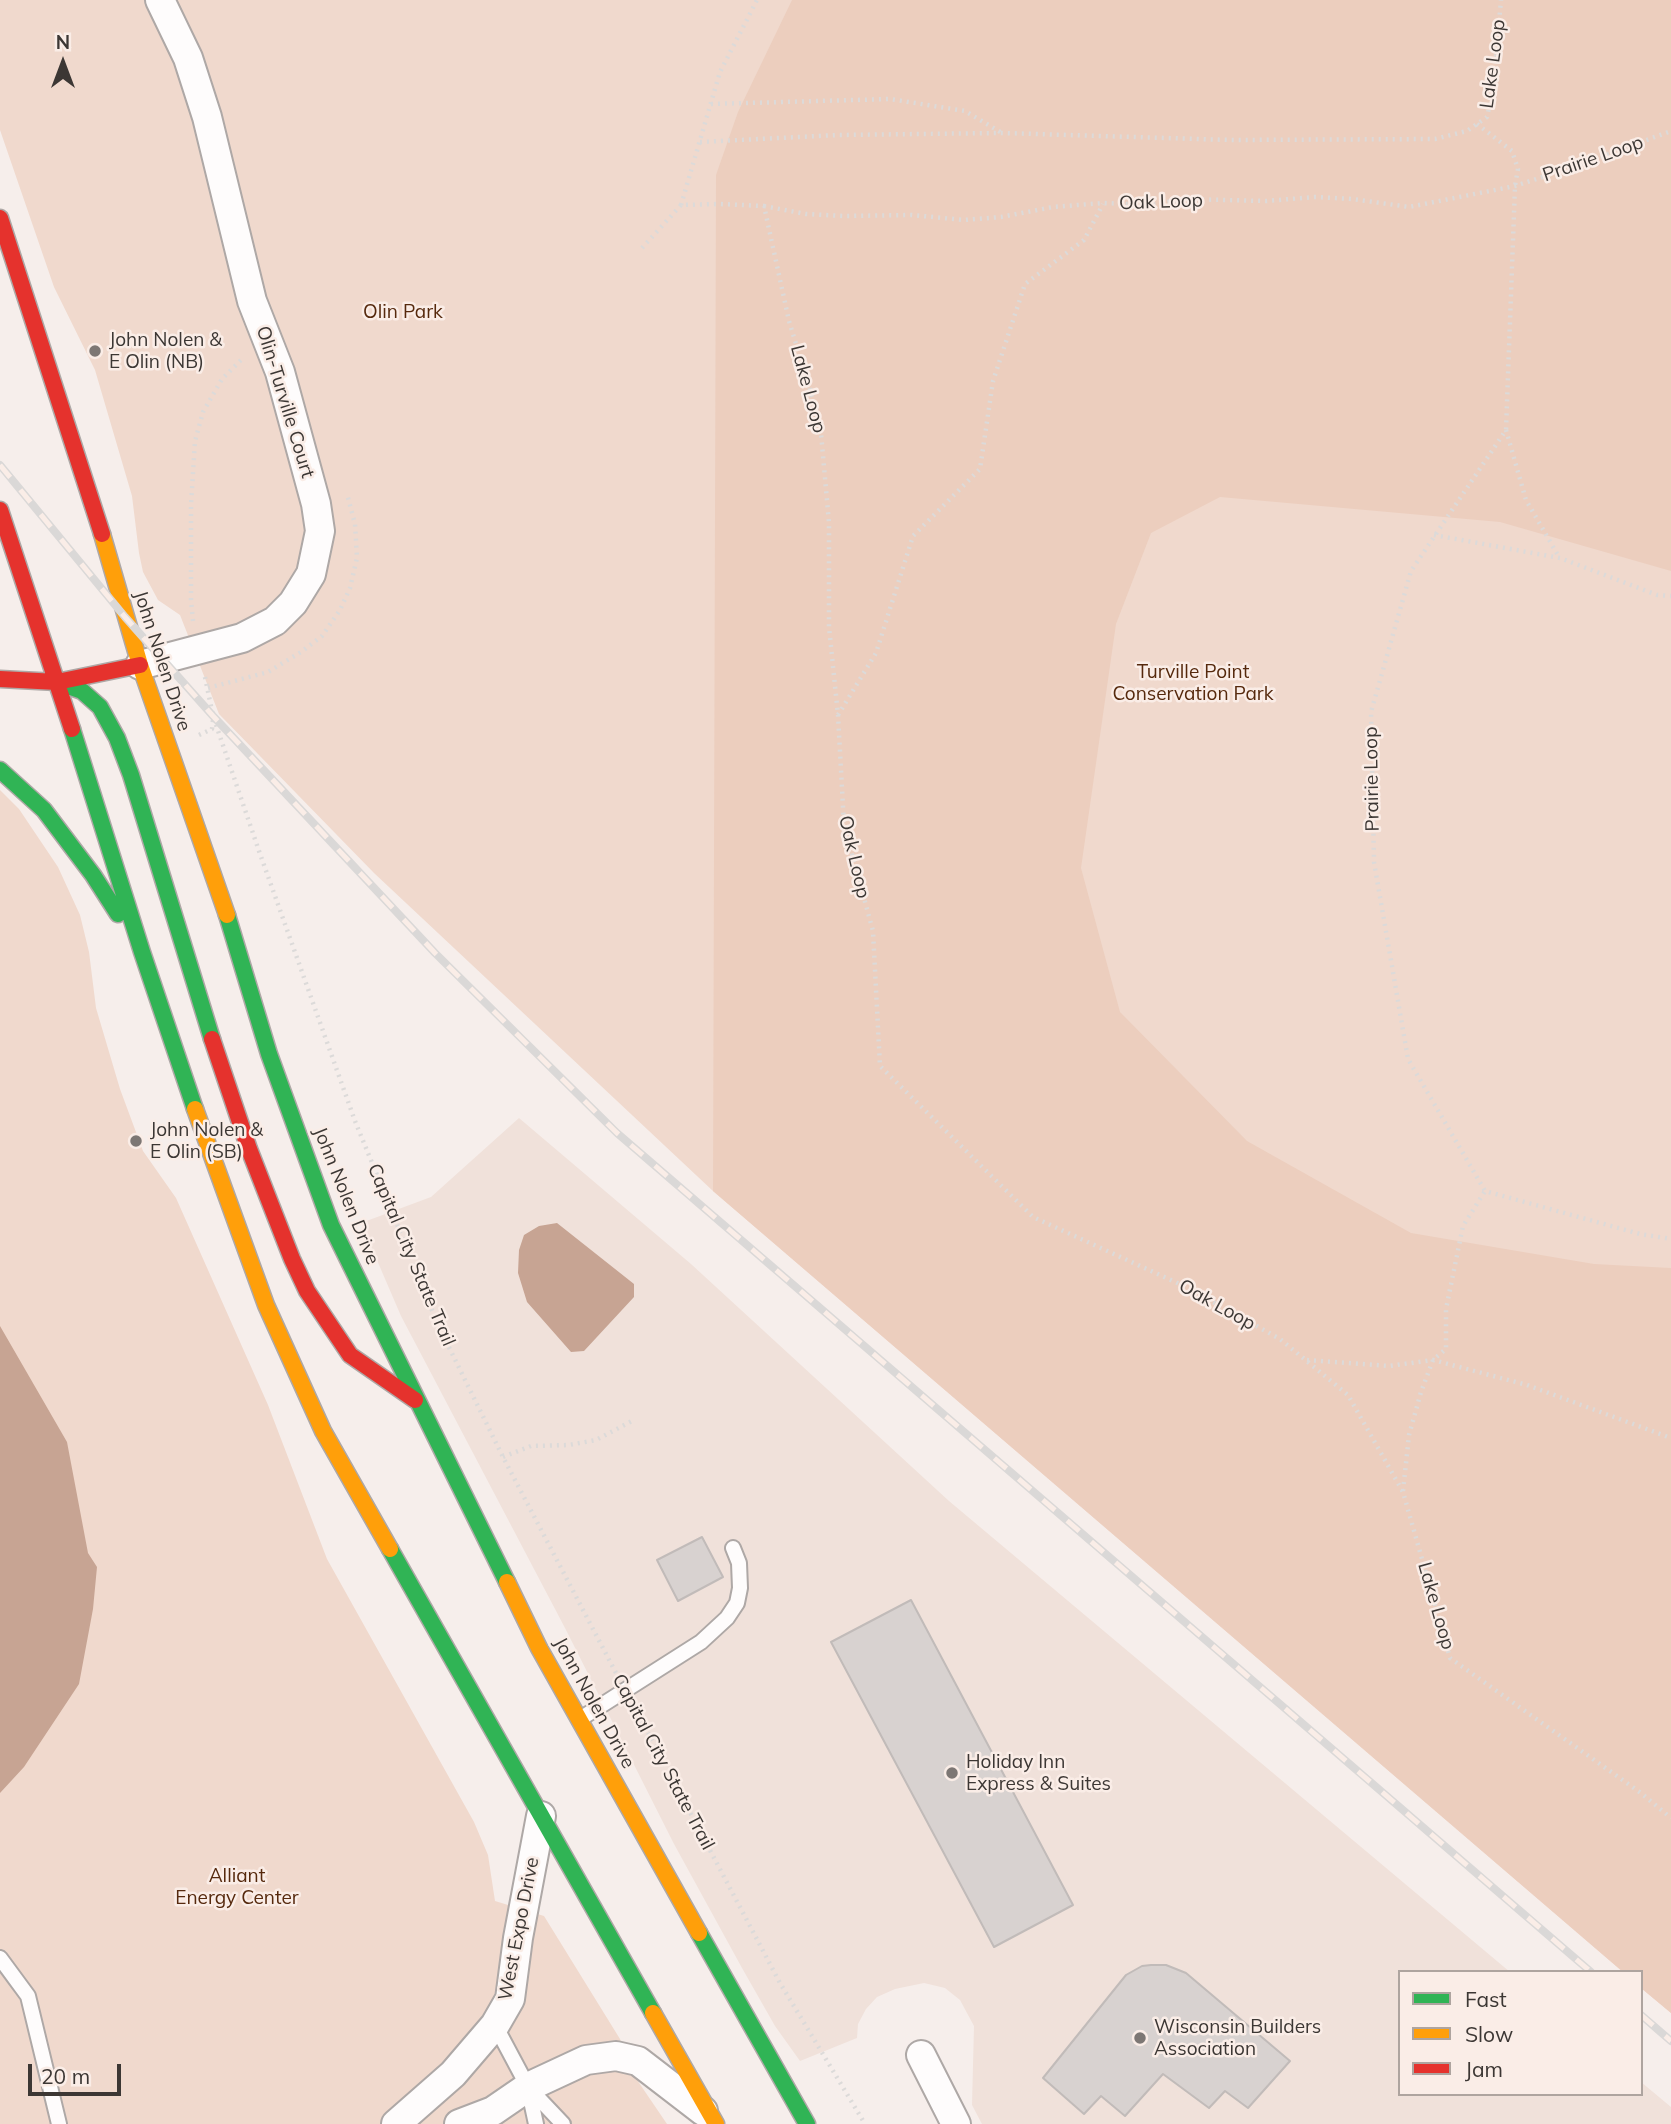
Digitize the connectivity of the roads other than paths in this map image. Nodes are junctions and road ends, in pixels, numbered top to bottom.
1 (160, 0) edge
2 (0, 218) edge
3 (0, 510) edge
4 (140, 666) junction
5 (0, 678) edge
6 (57, 682) junction
7 (0, 770) edge
8 (142, 952) junction
9 (417, 1401) junction
10 (733, 1548) dead end
11 (579, 1720) junction
12 (541, 1816) junction
13 (0, 1958) edge
14 (495, 2025) junction
15 (921, 2055) dead end
16 (527, 2087) junction
17 (714, 2121) edge
18 (59, 2124) edge
19 (396, 2124) edge
20 (459, 2124) edge
21 (536, 2124) edge
22 (562, 2124) edge
23 (807, 2124) edge
24 (956, 2124) edge

1 - 4 street, Olin-Turville Court
2 - 4 main road, John Nolen Drive
3 - 6 main road
4 - 6 main road
4 - 9 main road, John Nolen Drive
5 - 6 main road
6 - 8 main road
6 - 9 main road
7 - 8 main road
8 - 12 main road
9 - 11 main road, John Nolen Drive
10 - 11 lane
11 - 23 main road, John Nolen Drive
12 - 14 street, West Expo Drive
12 - 17 main road
13 - 18 lane
14 - 16 lane
14 - 19 street, West Expo Drive
15 - 24 street
16 - 17 street
16 - 20 street
16 - 21 lane
16 - 22 lane

